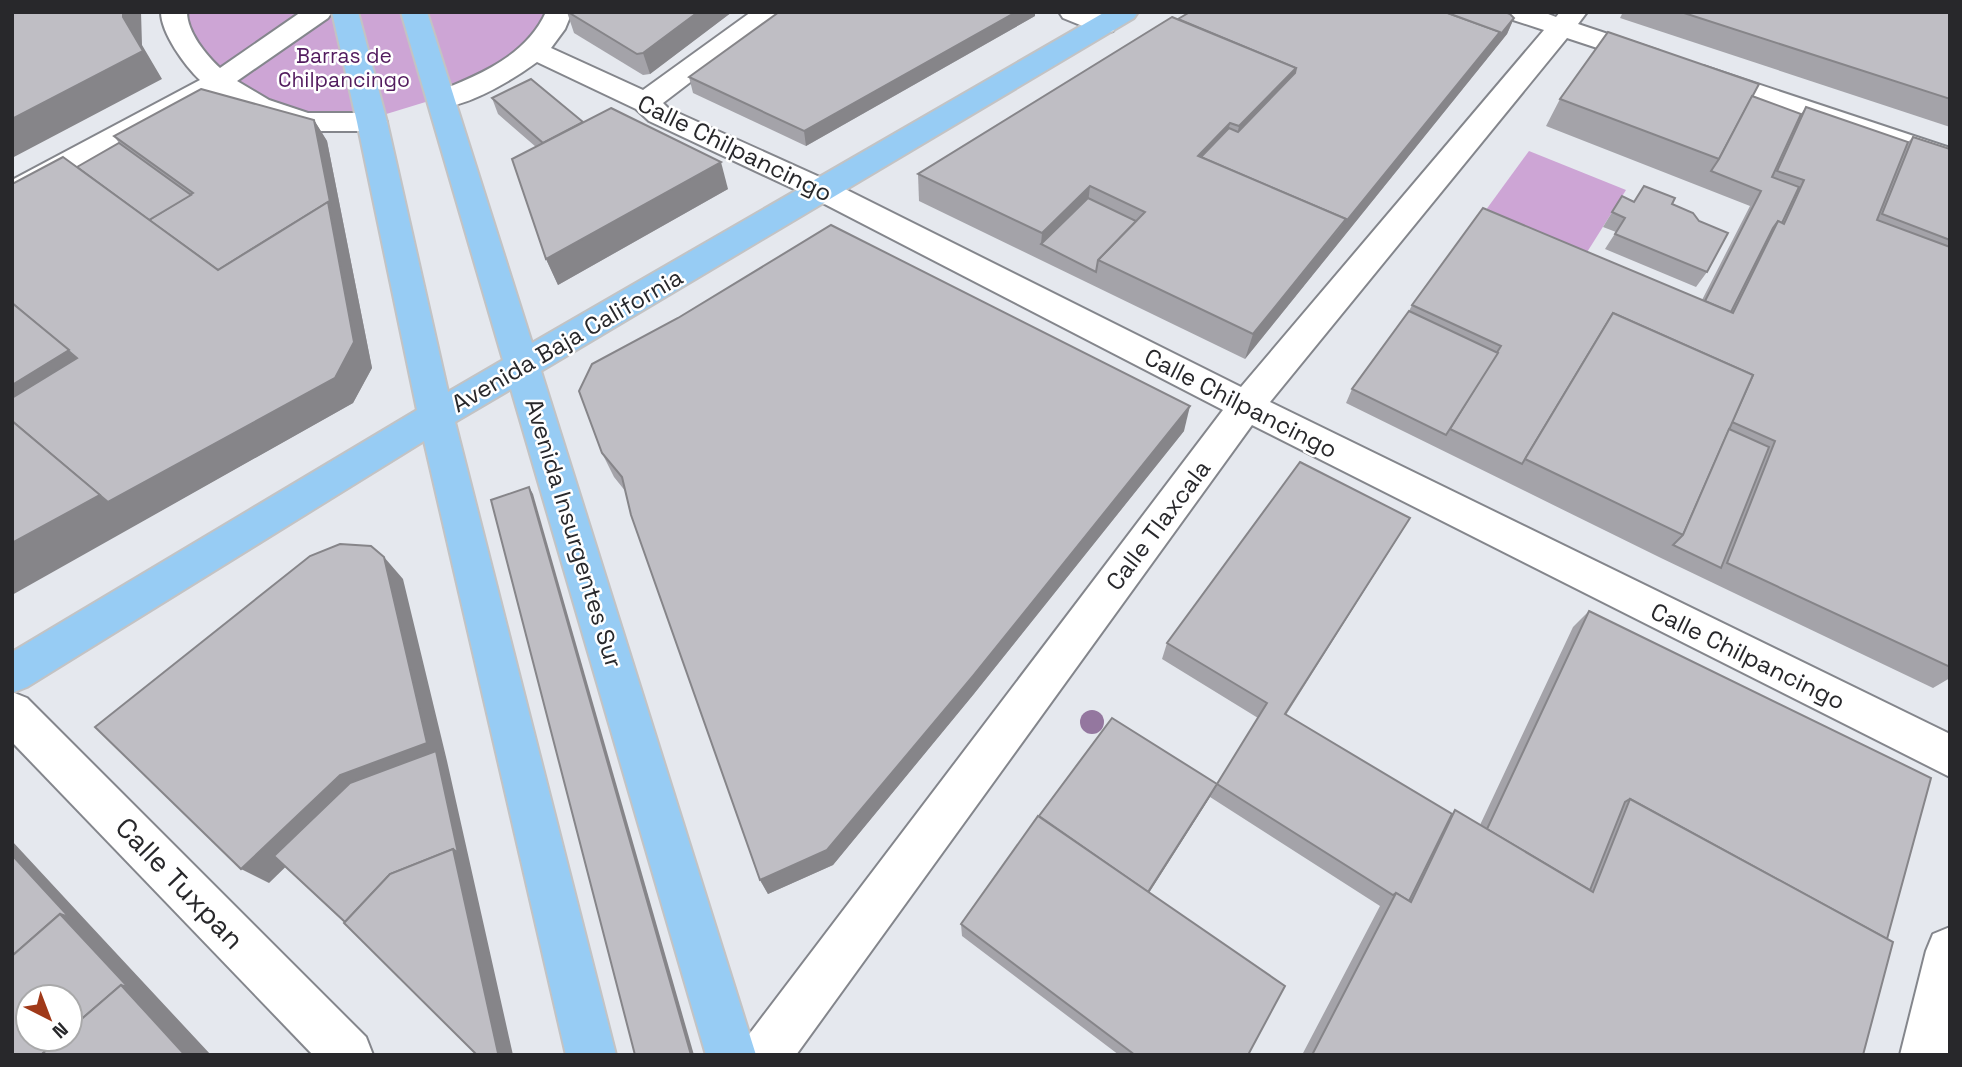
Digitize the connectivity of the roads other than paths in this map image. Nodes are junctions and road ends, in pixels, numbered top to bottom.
1 (174, 12) edge
2 (319, 12) edge
3 (345, 12) edge
4 (414, 12) edge
5 (559, 12) edge
6 (769, 12) edge
7 (1072, 12) edge
8 (1516, 12) edge
9 (1114, 18) edge
10 (1567, 20) edge
11 (533, 50) junction
12 (218, 82) junction
13 (442, 100) junction
14 (646, 103) junction
15 (372, 122) junction
16 (1950, 158) edge
17 (822, 190) junction
18 (12, 193) edge
19 (523, 366) junction
20 (1246, 406) junction
21 (436, 416) junction
22 (12, 674) edge
23 (12, 712) edge
24 (1950, 756) edge
25 (1950, 951) edge
26 (348, 1055) edge
27 (591, 1055) edge
28 (732, 1055) edge
29 (765, 1055) edge
30 (1925, 1055) edge

1 - 12 street
2 - 12 street
3 - 15 main road
4 - 13 main road, Avenida Insurgentes Sur
5 - 11 street
6 - 14 street
7 - 9 street
8 - 10 street
9 - 17 main road, Avenida Baja California
10 - 16 street
10 - 20 street, Calle Tlaxcala
11 - 13 street
11 - 14 street, Calle Chilpancingo
12 - 15 street
12 - 18 street
13 - 19 main road, Avenida Insurgentes Sur
14 - 17 street, Calle Chilpancingo
15 - 21 main road
17 - 19 main road, Avenida Baja California
17 - 20 street, Calle Chilpancingo
19 - 21 main road, Avenida Baja California
19 - 28 main road, Avenida Insurgentes Sur
20 - 24 street, Calle Chilpancingo
20 - 29 street, Calle Tlaxcala
21 - 22 main road, Avenida Baja California
21 - 27 main road
23 - 26 street, Calle Tuxpan
25 - 30 street

